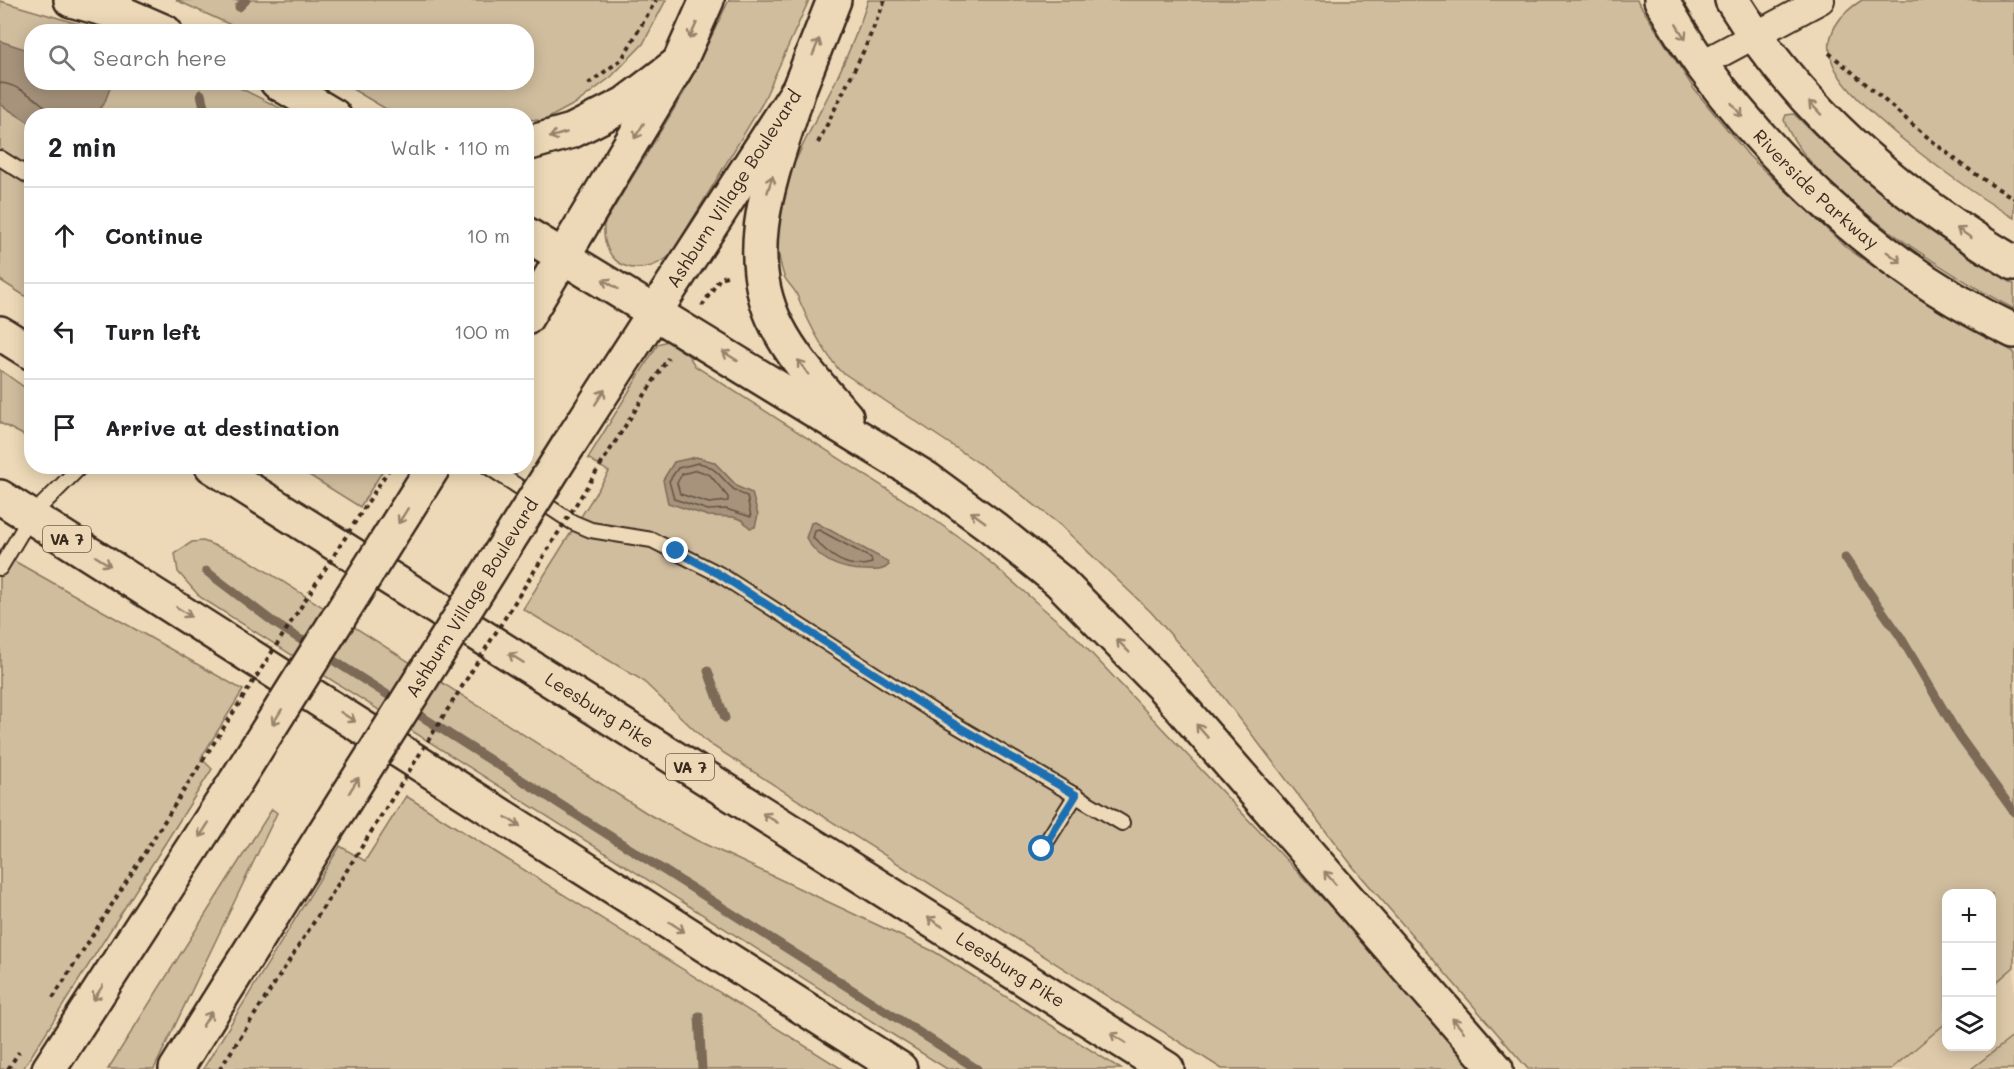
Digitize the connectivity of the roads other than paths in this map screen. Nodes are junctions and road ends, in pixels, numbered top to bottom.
1 (71, 0) edge
2 (707, 0) edge
3 (834, 0) edge
4 (1661, 0) edge
5 (1732, 0) edge
6 (1821, 0) edge
7 (147, 24) edge
8 (1754, 36) junction
9 (679, 63) junction
10 (1701, 64) junction
11 (800, 88) junction
12 (290, 90) edge
13 (321, 108) edge
14 (534, 142) edge
15 (0, 158) edge
16 (24, 173) edge
17 (534, 239) edge
18 (565, 256) junction
19 (2014, 263) edge
20 (534, 305) edge
21 (656, 313) junction
22 (2014, 331) edge
23 (0, 333) edge
24 (24, 348) edge
25 (869, 443) junction
26 (73, 474) edge
27 (225, 474) edge
28 (429, 474) edge
29 (499, 474) edge
30 (0, 497) edge
31 (31, 516) junction
32 (0, 568) edge
33 (1076, 795) junction
34 (1122, 823) dead end
35 (1042, 849) dead end
36 (49, 1069) edge
37 (176, 1069) edge
38 (900, 1069) edge
39 (1167, 1069) edge
40 (1496, 1069) edge

1 - 7 main road
2 -> 9 main road
11 -> 3 main road, Ashburn Village Boulevard
4 -> 10 main road, Riverside Parkway
5 - 8 main road
6 - 8 street
8 - 10 street
19 -> 8 main road
9 -> 14 main road
9 -> 18 main road
10 -> 22 main road, Riverside Parkway
11 - 21 main road, Ashburn Village Boulevard
25 -> 11 main road
12 - 13 main road
15 - 16 lane
17 - 18 main road
18 - 20 main road
21 -> 18 main road
25 -> 21 main road
37 -> 21 main road, Ashburn Village Boulevard, bridge
23 - 24 main road
40 -> 25 main road
26 - 31 lane
39 -> 27 main road, Leesburg Pike / VA 7
28 -> 36 main road, bridge
29 - 33 lane
30 - 31 main road, VA 7
31 - 32 lane
31 -> 38 main road, VA 7
33 - 34 lane
33 - 35 lane

